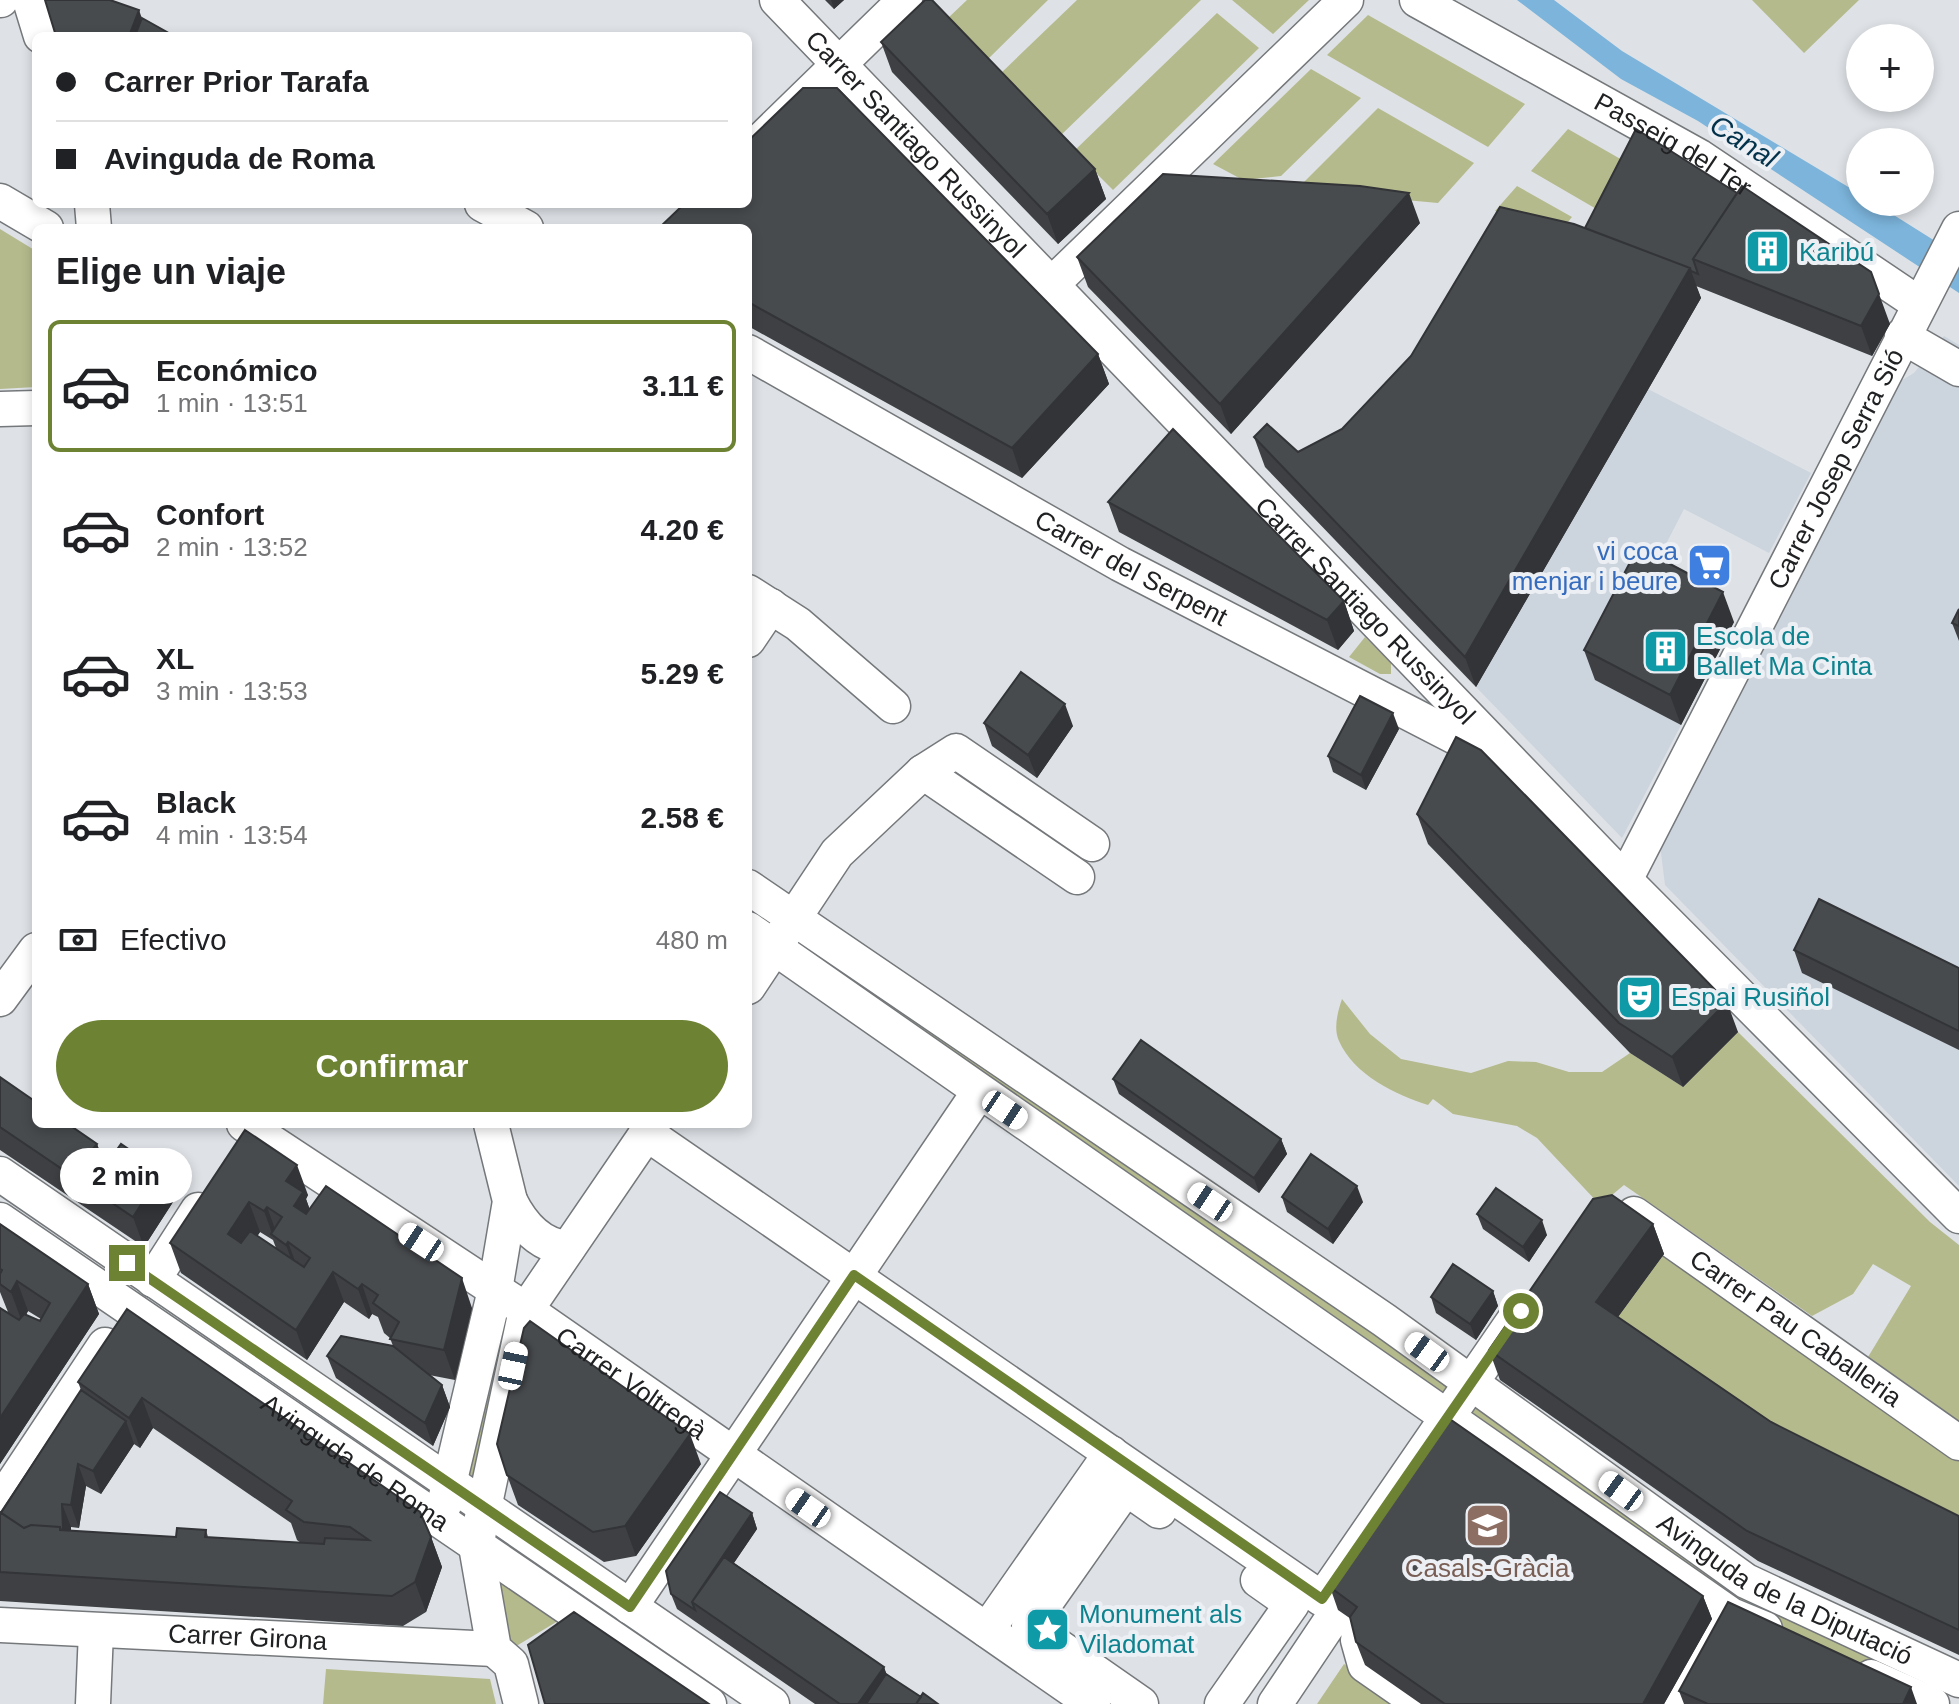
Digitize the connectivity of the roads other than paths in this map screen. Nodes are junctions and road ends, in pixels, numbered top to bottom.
1 (30, 0) edge
2 (777, 0) edge
3 (905, 0) edge
4 (1346, 0) edge
5 (1417, 0) edge
6 (40, 32) edge
7 (839, 65) junction
8 (752, 149) edge
9 (0, 201) edge
10 (489, 208) edge
11 (39, 224) edge
12 (519, 224) edge
13 (1959, 229) edge
14 (1051, 285) junction
15 (1926, 290) junction
16 (1902, 336) junction
17 (752, 354) edge
18 (1959, 369) edge
19 (32, 408) edge
20 (0, 409) edge
21 (759, 599) edge
22 (752, 625) edge
23 (893, 706) dead end
24 (1520, 771) junction
25 (923, 772) junction
26 (1092, 844) dead end
27 (1077, 877) dead end
28 (1625, 880) junction
29 (752, 890) edge
30 (792, 917) junction
31 (762, 938) edge
32 (23, 965) edge
33 (752, 973) edge
34 (0, 999) edge
35 (979, 1092) junction
36 (492, 1128) edge
37 (650, 1129) edge
38 (240, 1142) edge
39 (0, 1174) edge
40 (510, 1201) junction
41 (1634, 1214) edge
42 (1959, 1216) edge
43 (0, 1220) edge
44 (568, 1248) junction
45 (854, 1275) junction
46 (153, 1280) junction
47 (495, 1290) junction
48 (1534, 1292) edge
49 (130, 1308) junction
50 (526, 1310) junction
51 (1471, 1383) junction
52 (1448, 1414) junction
53 (1959, 1443) edge
54 (1111, 1453) junction
55 (731, 1455) junction
56 (449, 1485) junction
57 (0, 1503) edge
58 (483, 1507) junction
59 (440, 1521) junction
60 (476, 1546) junction
61 (1322, 1599) junction
62 (630, 1607) junction
63 (1728, 1620) junction
64 (0, 1625) edge
65 (987, 1630) junction
66 (96, 1631) junction
67 (1789, 1640) edge
68 (537, 1643) junction
69 (1846, 1666) edge
70 (1950, 1687) edge
71 (93, 1704) edge
72 (521, 1704) edge
73 (709, 1704) edge
74 (772, 1704) edge
75 (1093, 1704) edge
76 (1141, 1704) edge
77 (1222, 1704) edge
78 (1250, 1704) edge
79 (1275, 1704) edge
80 (1421, 1704) edge
81 (1664, 1704) edge
82 (1681, 1704) edge
83 (1699, 1704) edge
84 (1932, 1704) edge

1 - 6 street
2 - 7 street, Carrer Santiago Russinyol
3 - 7 street
4 - 14 street
5 - 15 street, Passeig del Ter
7 - 8 street
7 - 14 street, Carrer Santiago Russinyol
9 - 11 street
10 - 12 street
13 - 15 street, Carrer Josep Serra Sió
14 - 24 street, Carrer Santiago Russinyol
15 - 16 street, Carrer Josep Serra Sió
16 - 18 street
16 - 28 street, Carrer Josep Serra Sió
17 - 24 street, Carrer del Serpent
19 - 20 street
21 - 22 street
21 - 23 street
24 - 28 street, Carrer Santiago Russinyol
25 - 26 street
25 - 27 street
25 - 30 street
28 - 42 street, Carrer Santiago Russinyol
29 - 30 street, Avinguda de la Diputació
30 - 31 street
30 - 51 street, Avinguda de la Diputació
31 - 33 street
31 - 35 street, Avinguda de la Diputació
32 - 34 street
35 - 45 street
35 - 52 street, Avinguda de la Diputació
36 - 40 street
37 - 44 street
37 - 45 street
38 - 46 street
38 - 47 street, Carrer Voltregà
39 - 46 street, Avinguda de Roma
40 - 44 street
40 - 47 street
41 - 53 street, Carrer Pau Caballeria
43 - 49 street, Avinguda de Roma
44 - 50 street
45 - 54 street
45 - 55 street
46 - 56 street, Avinguda de Roma
47 - 50 street, Carrer Voltregà
47 - 56 street
48 - 51 street
49 - 57 street
49 - 59 street, Avinguda de Roma
50 - 55 street, Carrer Voltregà
50 - 58 street
51 - 52 street
51 - 70 street, Avinguda de la Diputació
52 - 61 street
52 - 63 street, Avinguda de la Diputació
54 - 61 street
54 - 65 street
55 - 62 street
55 - 65 street, Carrer Voltregà
56 - 58 street, Avinguda de Roma
56 - 59 street
58 - 60 street
58 - 62 street, Avinguda de Roma
59 - 60 street, Avinguda de Roma
60 - 68 street, Avinguda de Roma
60 - 68 street
61 - 78 street
62 - 74 street, Avinguda de Roma
63 - 67 street, Avinguda de la Diputació
63 - 81 street
63 - 82 street
63 - 83 street
64 - 66 street, Carrer Girona
65 - 75 street, Carrer Voltregà
66 - 68 street, Carrer Girona
66 - 71 street
68 - 72 street
68 - 73 street, Avinguda de Roma
69 - 84 street, Avinguda de la Diputació
76 - 77 street
79 - 80 street

